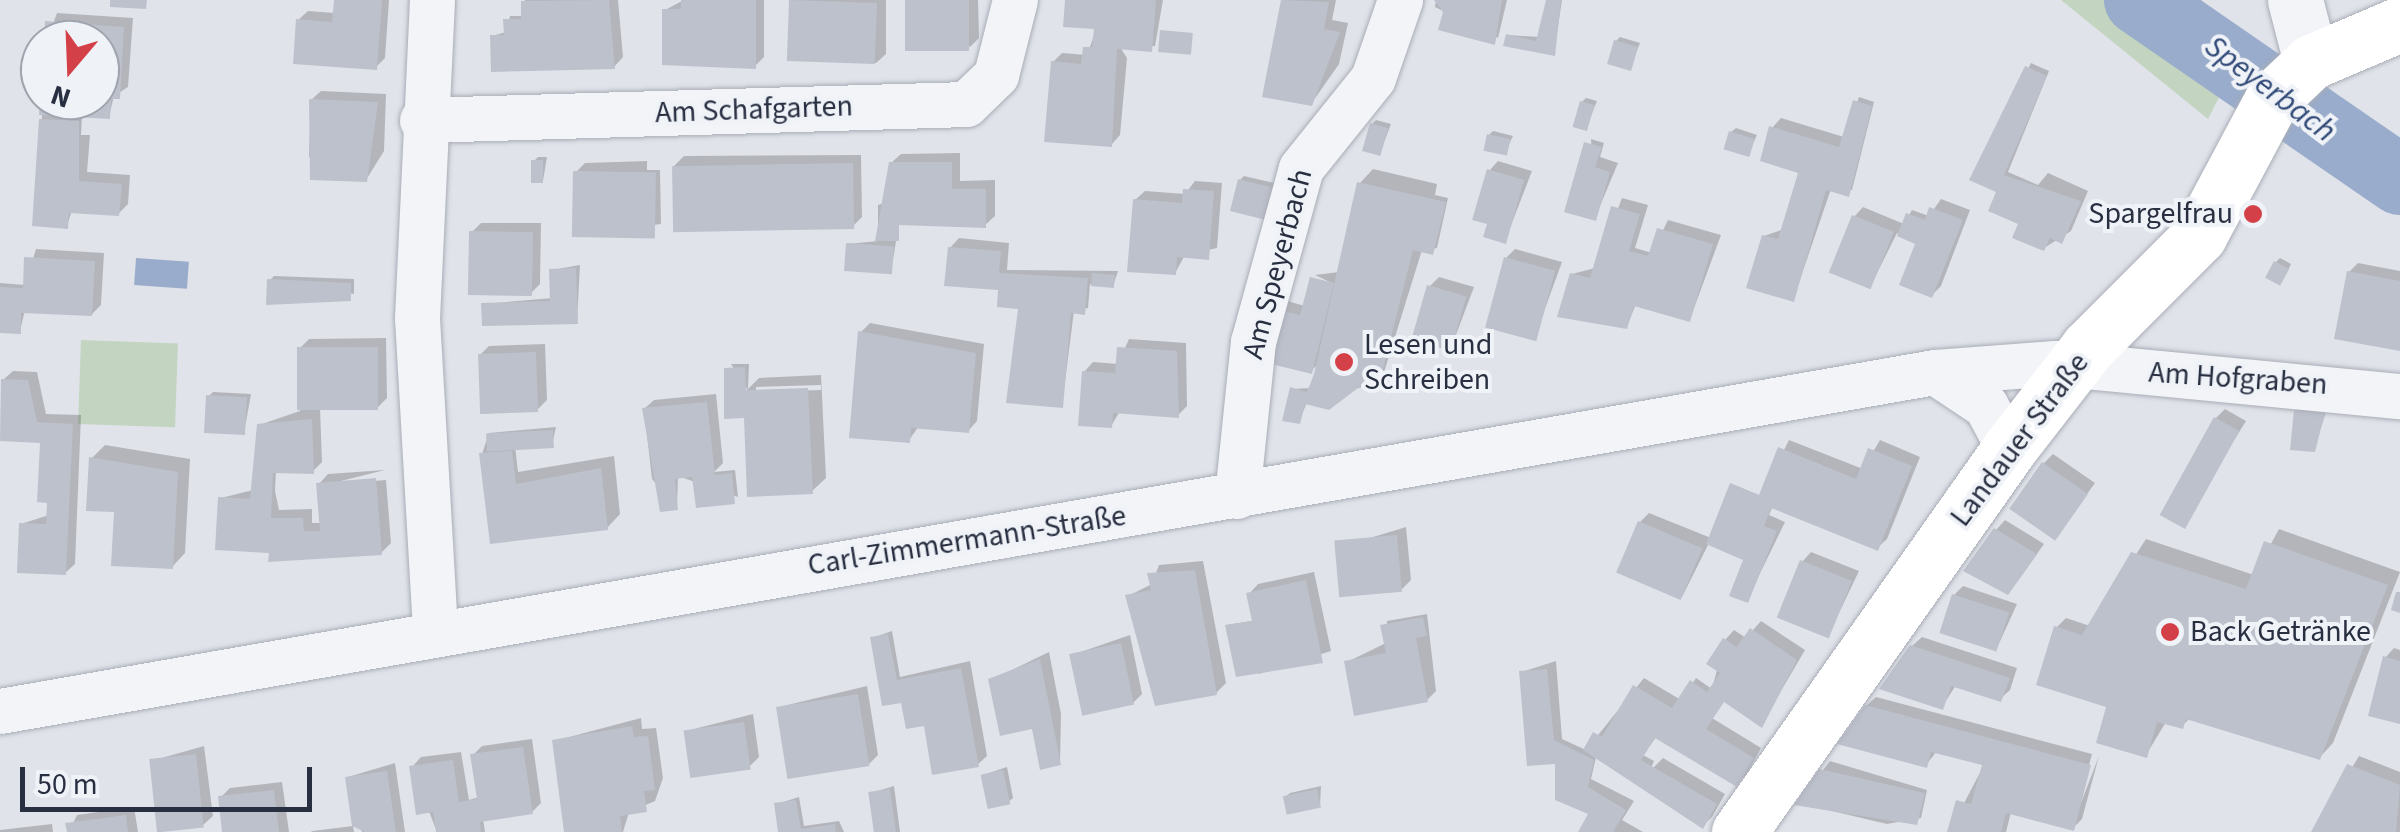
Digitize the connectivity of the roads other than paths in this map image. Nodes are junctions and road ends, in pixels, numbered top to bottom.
1 (432, 0) edge
2 (1014, 0) edge
3 (1400, 0) edge
4 (2294, 0) edge
5 (2400, 24) edge
6 (2302, 70) junction
7 (422, 120) junction
8 (2076, 364) junction
9 (1935, 372) junction
10 (2400, 396) edge
11 (2009, 449) junction
12 (1237, 496) junction
13 (435, 628) junction
14 (0, 711) edge
15 (1739, 832) edge

1 - 7 street
2 - 7 street, Am Schafgarten
3 - 12 street, Am Speyerbach
4 - 6 street
5 - 6 main road
6 - 8 main road, Landauer Straße
7 - 13 street
8 - 9 street, Carl-Zimmermann-Straße
8 - 10 street, Am Hofgraben
8 - 11 main road, Landauer Straße
9 - 11 street
9 - 12 street, Carl-Zimmermann-Straße
11 - 15 main road, Landauer Straße
12 - 13 street, Carl-Zimmermann-Straße
13 - 14 street, Carl-Zimmermann-Straße

